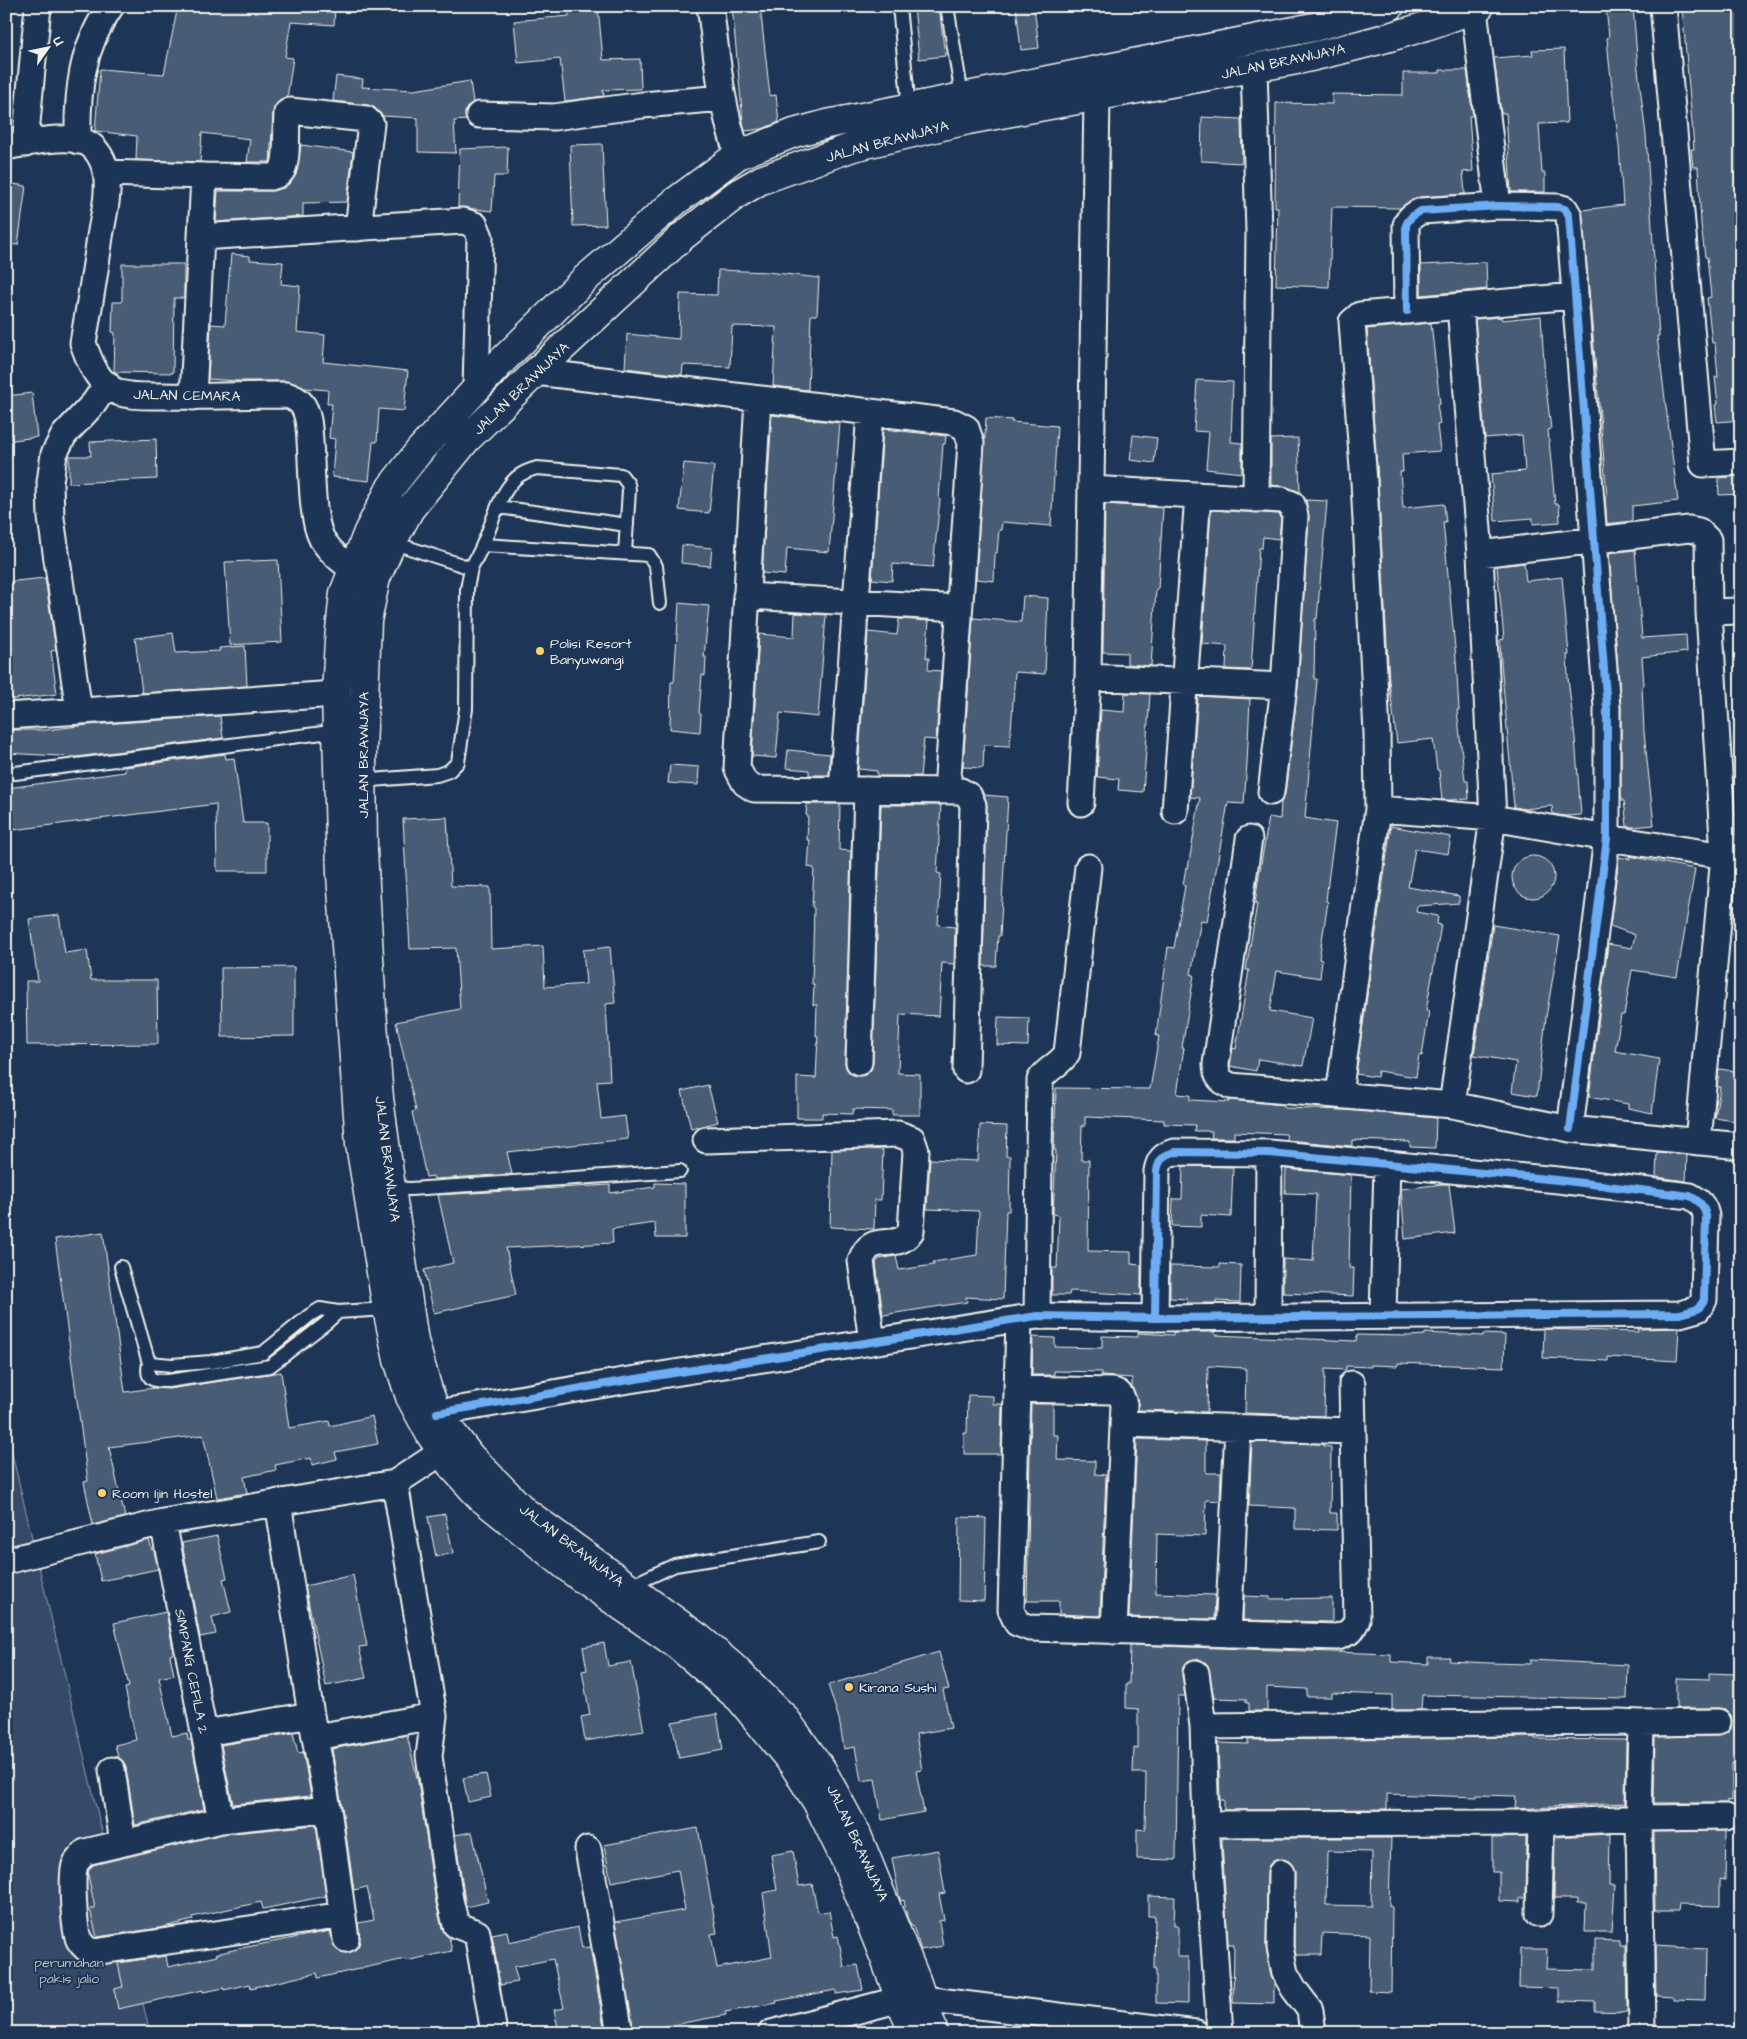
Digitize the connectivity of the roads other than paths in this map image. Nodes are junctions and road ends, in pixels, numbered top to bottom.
1 (38, 6) edge
2 (111, 6) edge
3 (710, 6) edge
4 (899, 6) edge
5 (947, 6) edge
6 (1390, 6) edge
7 (1663, 6) edge
8 (1477, 8) edge
9 (1254, 68) junction
10 (962, 96) junction
11 (1097, 96) junction
12 (723, 98) junction
13 (910, 108) junction
14 (479, 115) dead end
15 (68, 140) junction
16 (15, 146) edge
17 (738, 155) junction
18 (106, 173) junction
19 (204, 176) junction
20 (1498, 206) junction
21 (358, 228) junction
22 (201, 237) junction
23 (1574, 296) junction
24 (1460, 306) junction
25 (1406, 311) junction
26 (536, 372) junction
27 (107, 384) junction
28 (476, 388) junction
29 (194, 397) junction
30 (758, 399) junction
31 (870, 412) junction
32 (1741, 462) edge
33 (1091, 489) junction
34 (1198, 495) junction
35 (1256, 499) junction
36 (498, 507) junction
37 (627, 525) junction
38 (380, 537) junction
39 (1594, 541) junction
40 (483, 546) junction
41 (625, 553) junction
42 (1480, 554) junction
43 (471, 568) junction
44 (364, 576) junction
45 (746, 596) junction
46 (856, 602) junction
47 (660, 603) dead end
48 (959, 608) junction
49 (1741, 611) edge
50 (1709, 612) junction
51 (1088, 677) junction
52 (1185, 681) junction
53 (1284, 686) junction
54 (336, 694) junction
55 (79, 712) junction
56 (6, 716) edge
57 (338, 731) junction
58 (15, 773) dead end
59 (351, 781) junction
60 (842, 790) junction
61 (867, 790) junction
62 (947, 792) junction
63 (1271, 792) dead end
64 (1081, 803) dead end
65 (1378, 809) junction
66 (1175, 812) dead end
67 (1493, 818) junction
68 (1249, 838) dead end
69 (1607, 838) junction
70 (1733, 857) edge
71 (1088, 867) dead end
72 (859, 1062) dead end
73 (966, 1070) dead end
74 (1339, 1095) junction
75 (1452, 1105) junction
76 (1570, 1129) junction
77 (706, 1140) dead end
78 (1698, 1142) junction
79 (1741, 1146) edge
80 (1269, 1153) junction
81 (1387, 1164) junction
82 (680, 1171) dead end
83 (391, 1188) junction
84 (121, 1267) dead end
85 (387, 1309) junction
86 (338, 1312) junction
87 (1383, 1316) junction
88 (1268, 1317) junction
89 (1028, 1318) junction
90 (1155, 1318) junction
91 (872, 1342) junction
92 (148, 1363) junction
93 (198, 1363) junction
94 (200, 1376) junction
95 (1352, 1384) dead end
96 (1017, 1389) junction
97 (437, 1413) junction
98 (1124, 1424) junction
99 (1238, 1428) junction
100 (1353, 1432) junction
101 (442, 1452) junction
102 (395, 1483) junction
103 (278, 1502) junction
104 (163, 1522) junction
105 (820, 1542) dead end
106 (6, 1561) edge
107 (628, 1587) junction
108 (1114, 1631) junction
109 (1228, 1634) junction
110 (1196, 1673) dead end
111 (434, 1716) junction
112 (1718, 1722) dead end
113 (1641, 1723) junction
114 (314, 1726) junction
115 (1203, 1726) junction
116 (204, 1733) junction
117 (112, 1770) dead end
118 (328, 1809) junction
119 (1726, 1817) dead end
120 (1639, 1818) junction
121 (221, 1820) junction
122 (1541, 1823) junction
123 (1206, 1824) junction
124 (123, 1843) junction
125 (588, 1849) dead end
126 (1281, 1873) dead end
127 (1539, 1914) dead end
128 (912, 1999) junction
129 (494, 2033) edge
130 (620, 2033) edge
131 (771, 2033) edge
132 (913, 2033) edge
133 (934, 2033) edge
134 (1196, 2033) edge
135 (1220, 2033) edge
136 (1313, 2033) edge
137 (1642, 2033) edge

1 - 16 street
2 - 15 street
3 - 12 street
4 - 13 lane
5 - 10 lane
6 - 10 highway, JALAN BRAWIJAYA
7 - 32 street
8 - 9 highway, JALAN BRAWIJAYA
8 - 20 street
9 - 11 highway, JALAN BRAWIJAYA
9 - 35 street
10 - 13 highway, JALAN BRAWIJAYA
11 - 26 highway, JALAN BRAWIJAYA
11 - 33 street
12 - 14 street
12 - 17 street
13 - 17 highway, JALAN BRAWIJAYA
15 - 16 street
15 - 18 street, JALAN CEMARA
17 - 28 highway, JALAN BRAWIJAYA
18 - 19 street
18 - 27 street, JALAN CEMARA
19 - 21 street
19 - 22 street
20 - 23 street
20 - 25 street
21 - 22 street
21 - 28 street
22 - 29 street
23 - 24 street
23 - 39 street
24 - 25 street
24 - 42 street
25 - 65 street
26 - 30 street
26 - 38 highway, JALAN BRAWIJAYA
27 - 29 street, JALAN CEMARA
27 - 55 street
28 - 38 highway, JALAN BRAWIJAYA
29 - 44 street, JALAN CEMARA
30 - 31 street
30 - 45 street
31 - 46 street
31 - 48 street
33 - 34 street
33 - 51 street
34 - 35 street
34 - 52 street
35 - 53 street
36 - 37 lane
36 - 37 lane
36 - 40 lane
37 - 41 lane
38 - 43 lane
38 - 44 highway, JALAN BRAWIJAYA
39 - 42 street
39 - 50 street
39 - 69 street
40 - 41 lane
40 - 43 lane
41 - 47 lane
42 - 67 street
43 - 59 lane
44 - 54 highway, JALAN BRAWIJAYA
44 - 59 highway, JALAN BRAWIJAYA
45 - 46 street
45 - 60 street
46 - 48 street
46 - 60 street
48 - 62 street
49 - 50 street
50 - 70 street
51 - 52 street
51 - 64 street
52 - 53 street
52 - 66 street
53 - 63 street
54 - 55 street
54 - 57 highway, JALAN BRAWIJAYA
55 - 56 street
57 - 58 lane
57 - 59 highway, JALAN BRAWIJAYA
59 - 83 highway, JALAN BRAWIJAYA
59 - 85 highway, JALAN BRAWIJAYA
60 - 61 street
61 - 62 street
61 - 72 street
62 - 73 street
65 - 67 street
65 - 74 street
67 - 69 street
67 - 75 street
68 - 74 street
69 - 70 street
69 - 76 street
70 - 78 street
71 - 89 street
74 - 75 street
75 - 76 street
76 - 78 street
77 - 91 street
78 - 79 street
80 - 81 street
80 - 88 street
80 - 90 street
81 - 87 street
81 - 87 street
82 - 83 lane
83 - 97 highway, JALAN BRAWIJAYA
84 - 92 lane
85 - 86 lane
85 - 101 highway, JALAN BRAWIJAYA
86 - 93 lane
86 - 94 lane
87 - 88 street
88 - 90 street
89 - 90 street
89 - 91 street
89 - 96 street
91 - 97 street
92 - 93 lane
92 - 94 lane
93 - 94 lane
95 - 100 street
96 - 98 street
96 - 108 street
97 - 107 highway, JALAN BRAWIJAYA
98 - 99 street
98 - 108 street
99 - 100 street
99 - 109 street
100 - 109 street
101 - 102 street
101 - 128 highway, JALAN BRAWIJAYA
102 - 103 street
102 - 111 street
103 - 104 street
103 - 114 street
104 - 106 street
104 - 116 street, SIMPANG CEFILA 2
105 - 107 lane
107 - 128 highway, JALAN BRAWIJAYA
108 - 109 street
110 - 115 street
111 - 114 street
111 - 129 street
112 - 113 street
113 - 115 street
113 - 120 street
114 - 116 street
114 - 118 street
115 - 123 street
116 - 121 street, SIMPANG CEFILA 2
117 - 124 street
118 - 121 street
118 - 124 street
119 - 120 street
120 - 122 street
120 - 137 street
121 - 124 street
122 - 123 street
122 - 127 street
123 - 135 street
125 - 130 street
126 - 136 street
128 - 131 street
128 - 132 highway, JALAN BRAWIJAYA
128 - 133 highway, JALAN BRAWIJAYA
128 - 134 street

